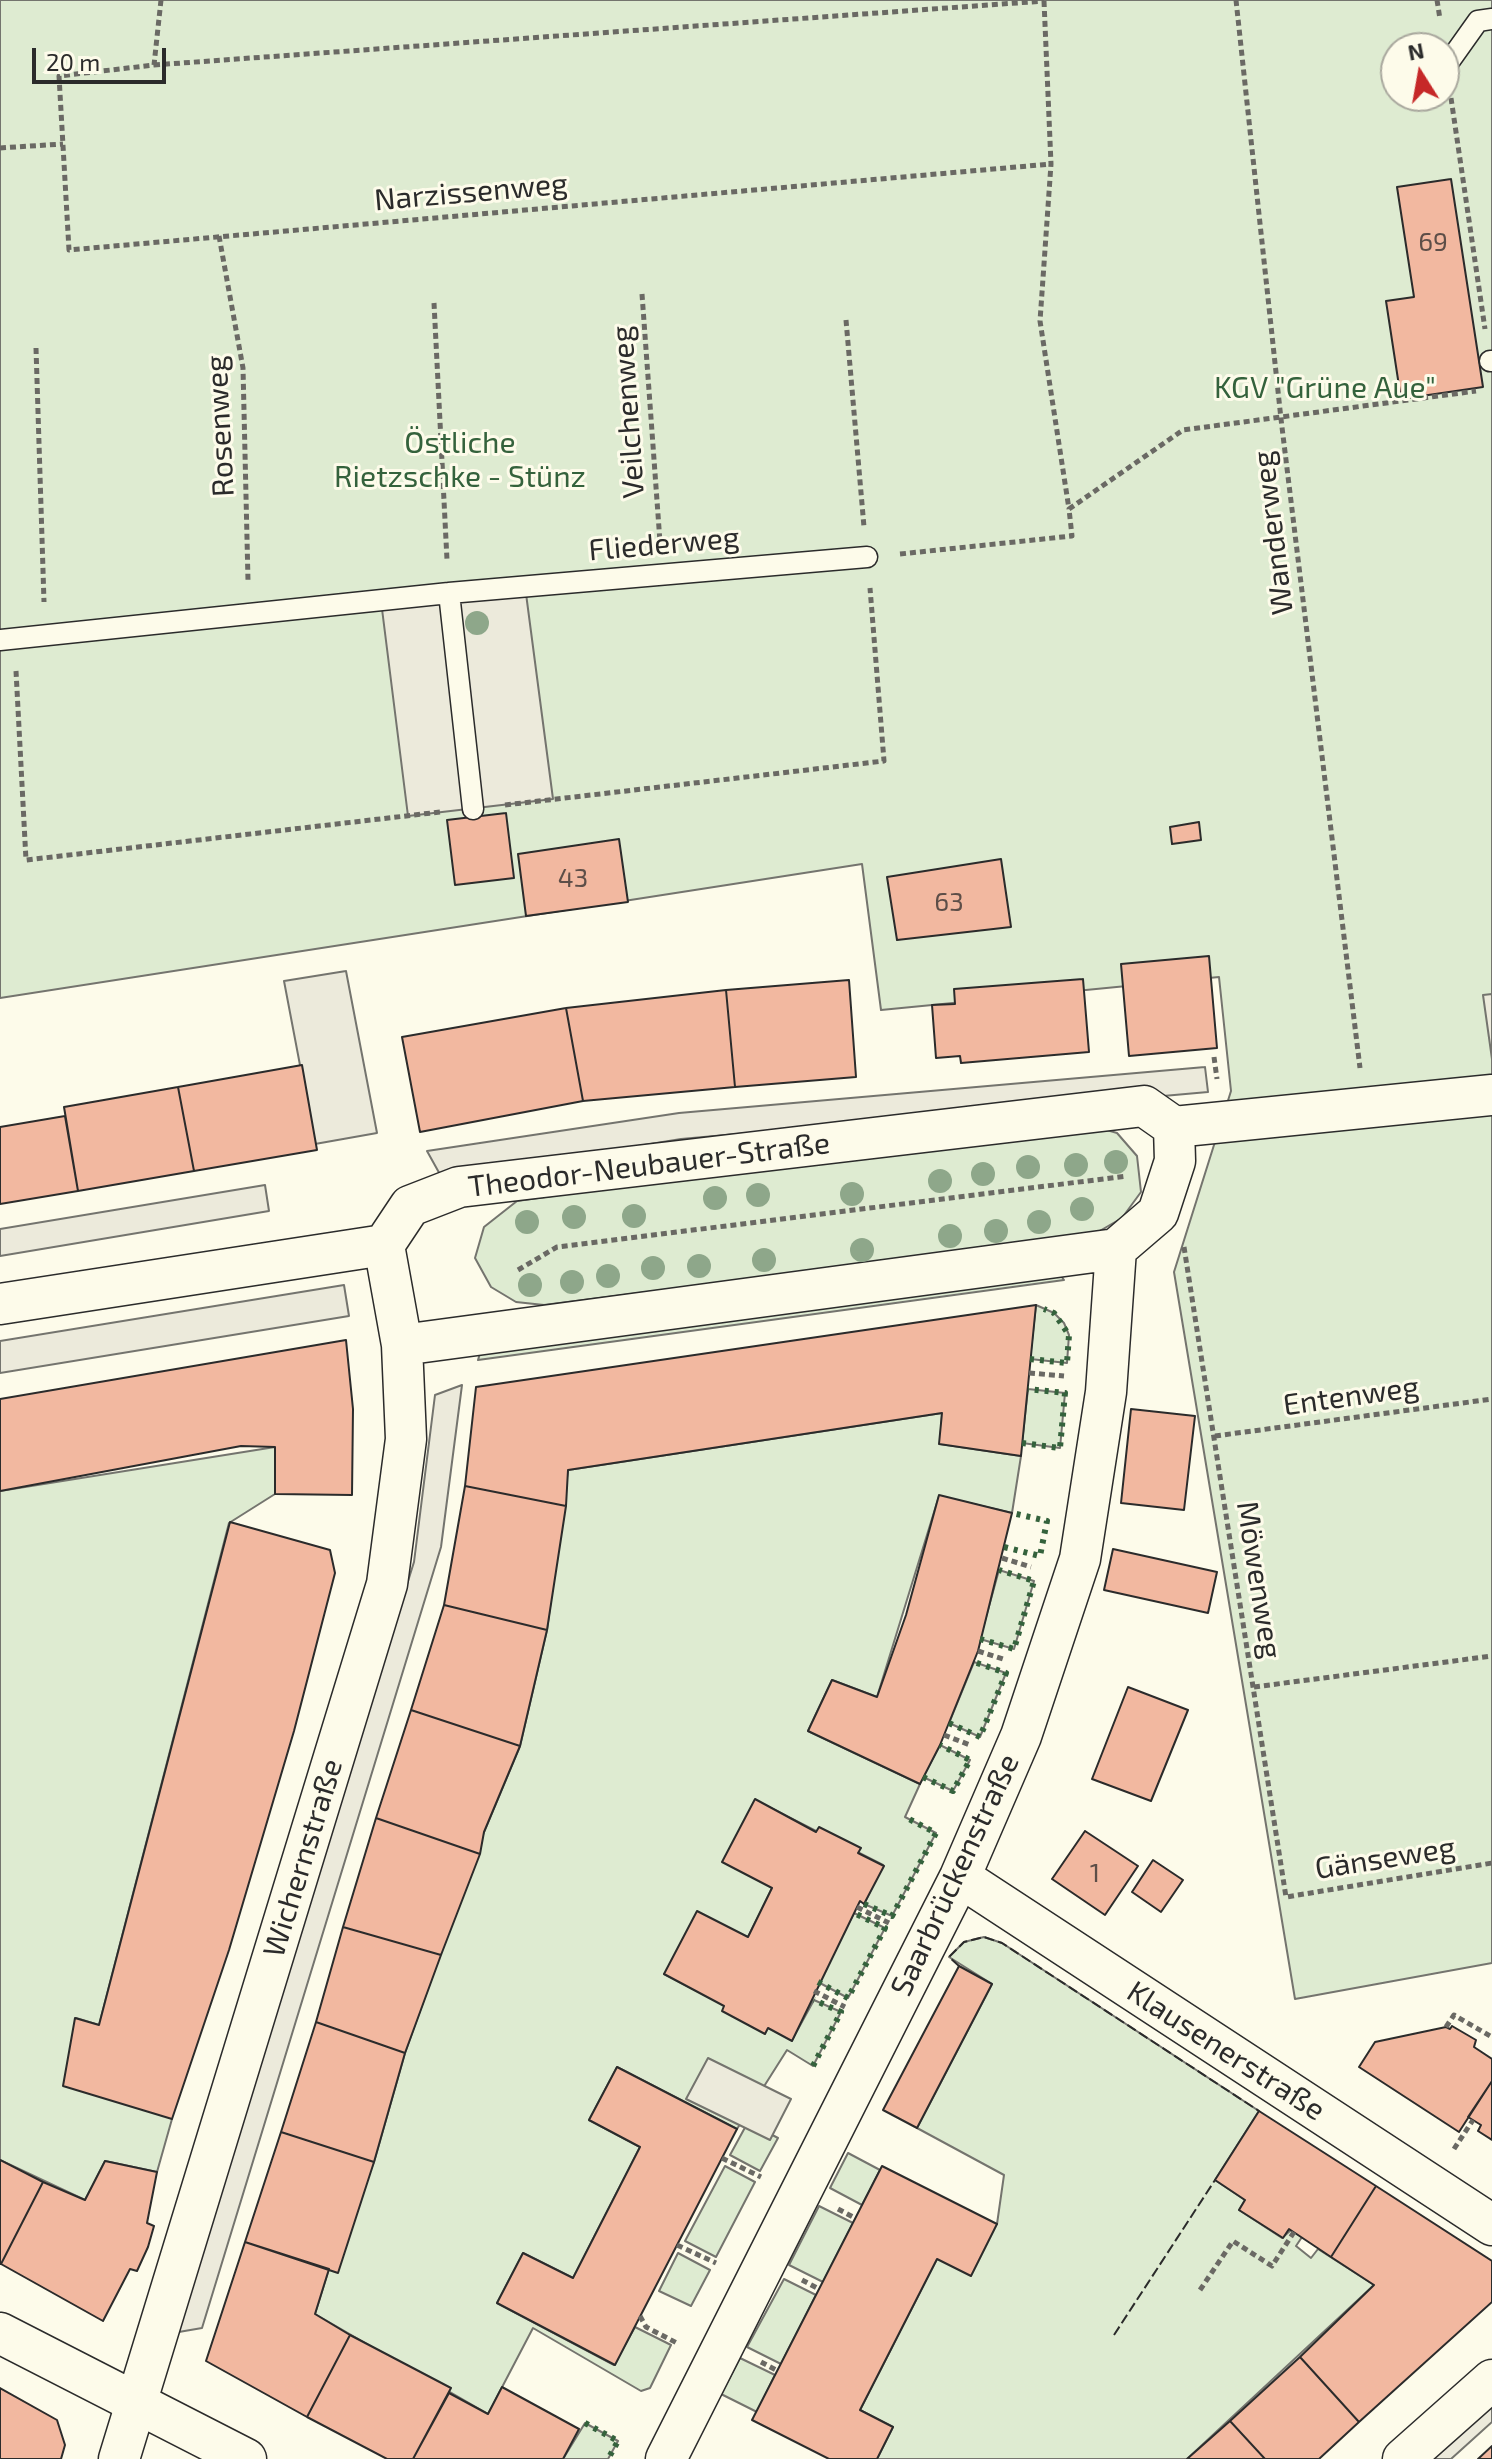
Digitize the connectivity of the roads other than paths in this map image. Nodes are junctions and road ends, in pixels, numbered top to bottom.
1 (1492, 19) edge
2 (1460, 46) edge
3 (867, 557) road end
4 (449, 593) junction
5 (0, 640) edge
6 (473, 809) dead end
7 (1492, 1095) edge
8 (1174, 1127) junction
9 (384, 1245) junction
10 (1116, 1249) junction
11 (0, 1304) edge
12 (402, 1345) junction
13 (960, 1877) junction
14 (1492, 2225) edge
15 (0, 2333) edge
16 (1492, 2380) edge
17 (136, 2405) junction
18 (119, 2459) edge
19 (246, 2459) edge
20 (666, 2459) edge
21 (1403, 2459) edge

1 - 2 lane
3 - 4 lane, Fliederweg
4 - 5 lane, Fliederweg
4 - 6 lane
7 - 8 street
8 - 9 street, Theodor-Neubauer-Straße
8 - 10 street
9 - 11 street
9 - 12 street, Wichernstraße
10 - 12 street
10 - 13 street, Saarbrückenstraße
12 - 17 street, Wichernstraße
13 - 14 street, Klausenerstraße
13 - 20 street, Saarbrückenstraße
15 - 17 street
16 - 21 street
17 - 18 street, Wichernstraße
17 - 19 street

